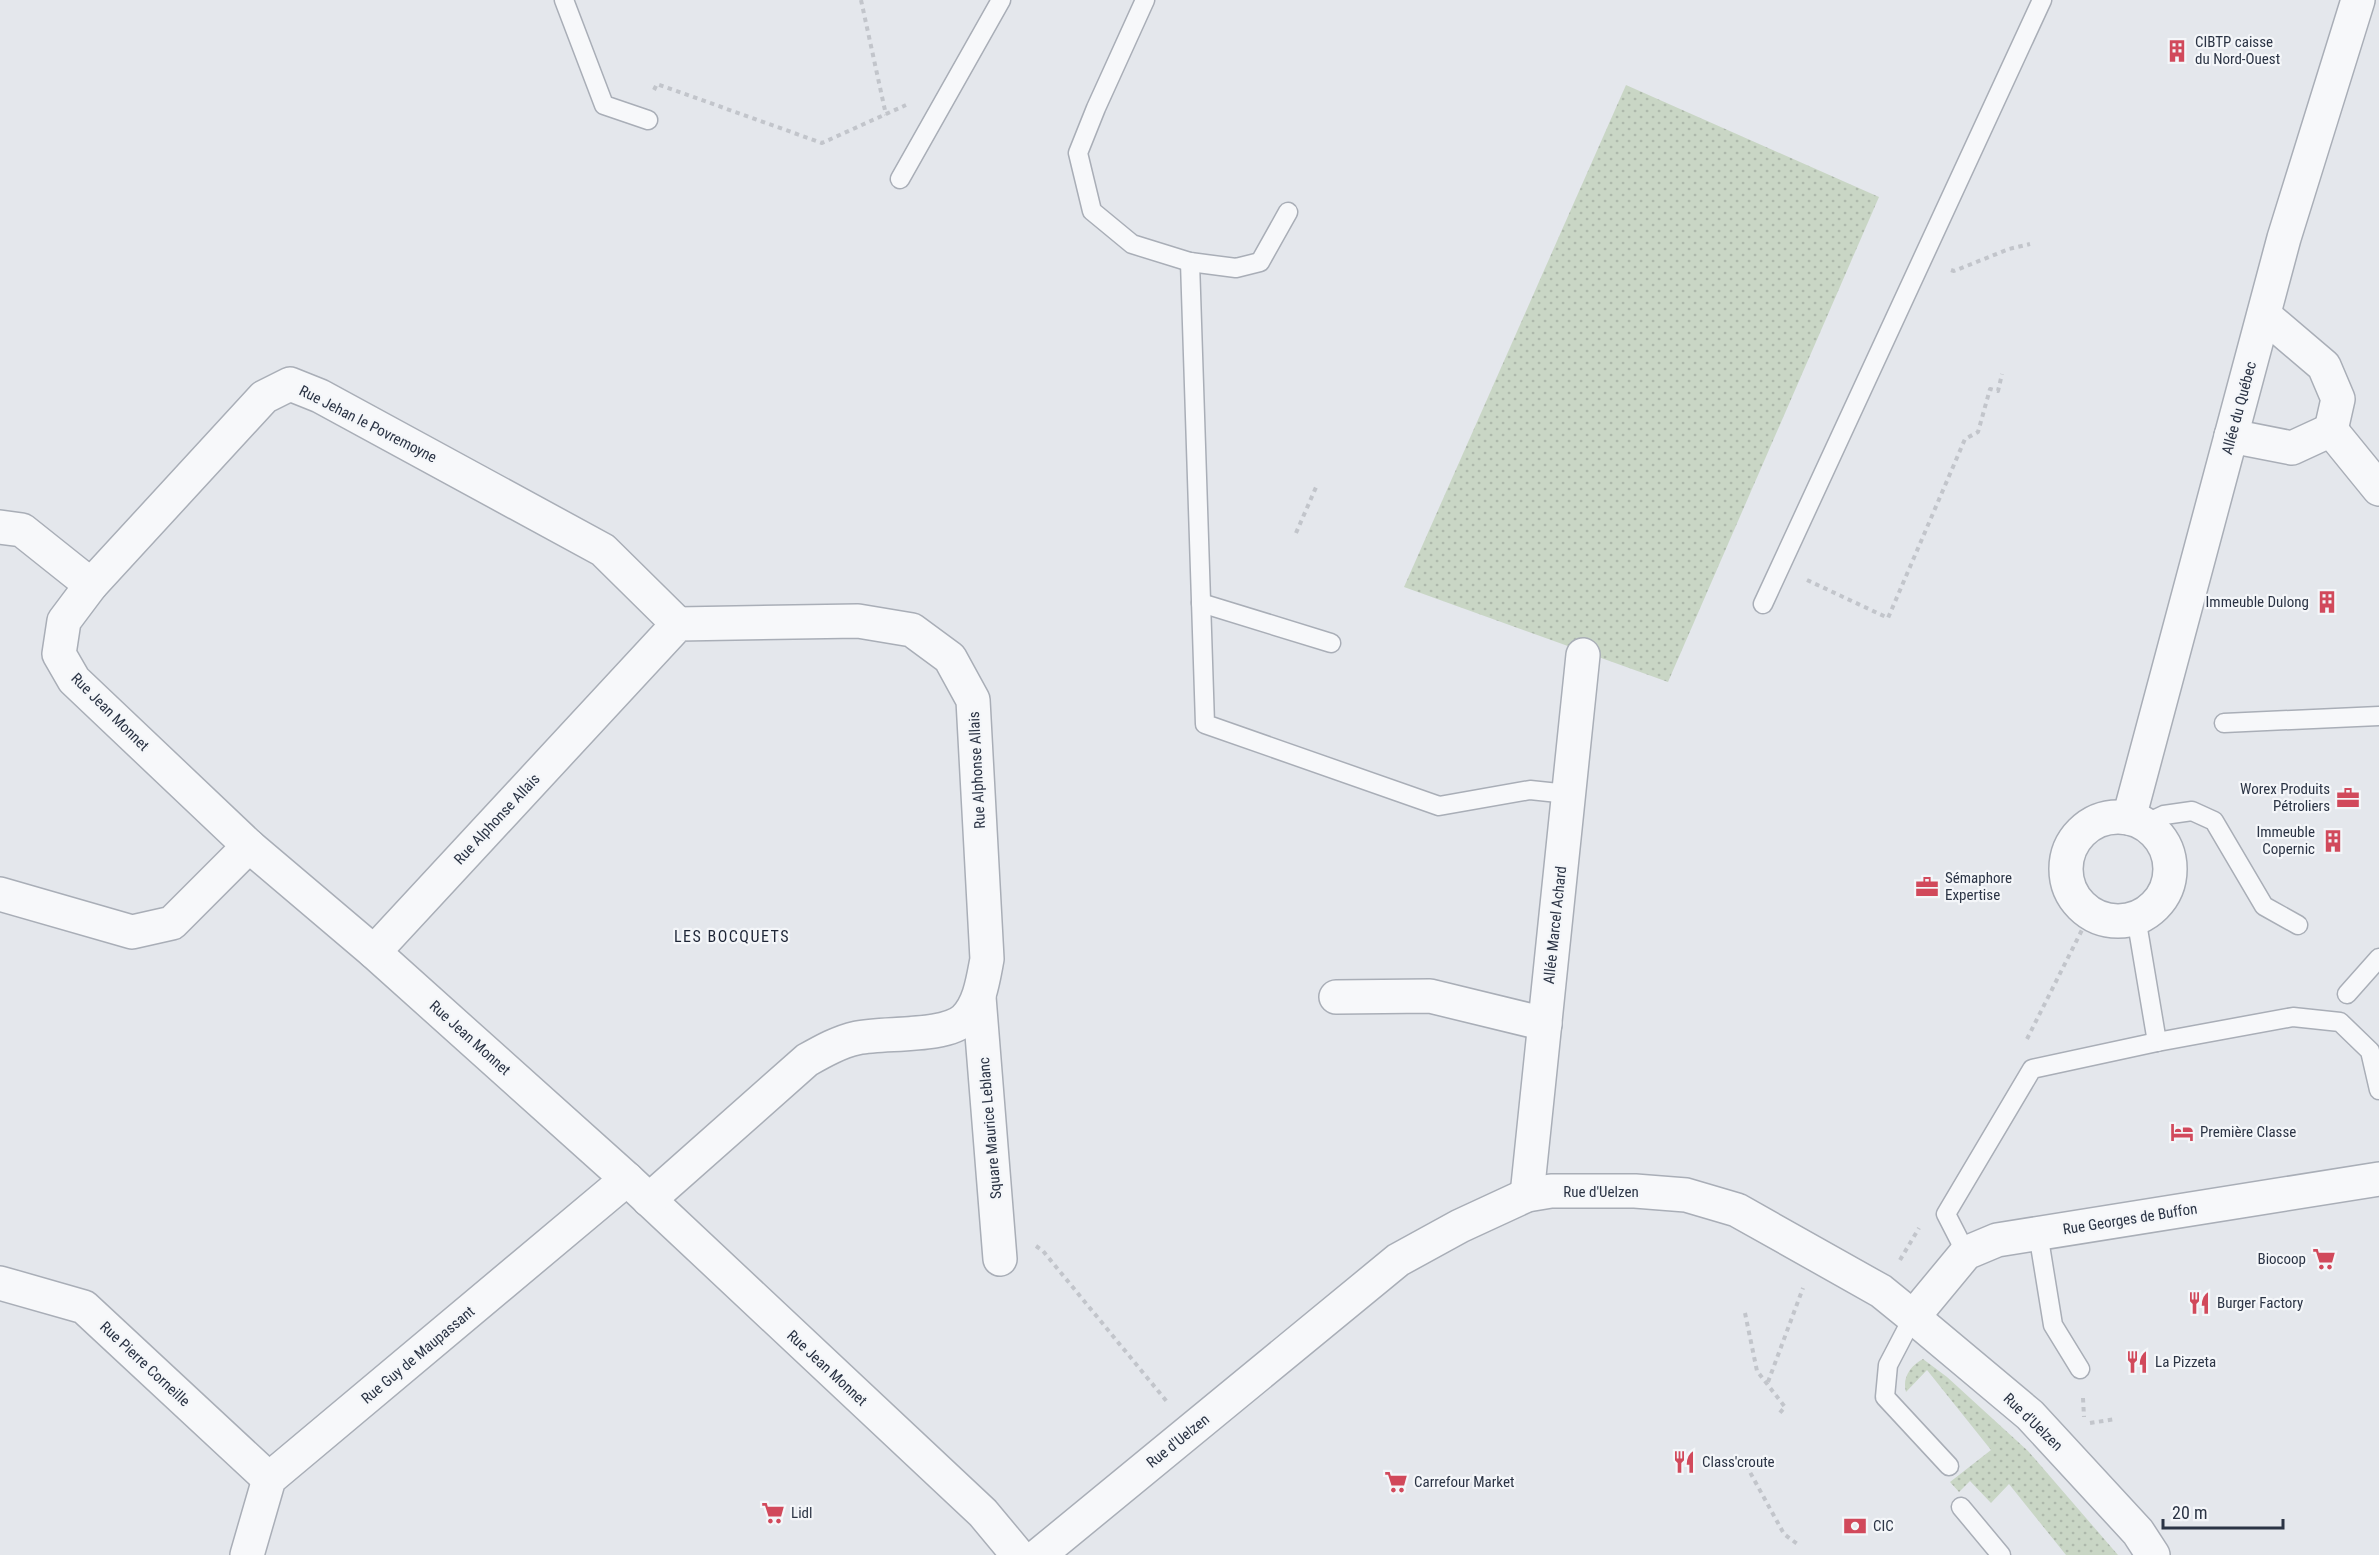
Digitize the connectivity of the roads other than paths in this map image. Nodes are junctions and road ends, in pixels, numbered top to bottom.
1 (564, 0) edge
2 (1001, 0) edge
3 (1145, 0) edge
4 (2042, 0) edge
5 (2358, 0) edge
6 (645, 120) road end
7 (900, 179) dead end
8 (1288, 212) dead end
9 (1190, 262) junction
10 (2264, 315) junction
11 (2331, 430) junction
12 (2231, 436) junction
13 (2379, 489) edge
14 (0, 527) edge
15 (91, 585) junction
16 (1201, 603) junction
17 (1763, 604) dead end
18 (678, 624) junction
19 (1331, 643) dead end
20 (1583, 655) dead end
21 (2379, 716) edge
22 (2224, 723) dead end
23 (1568, 794) junction
24 (2137, 821) junction
25 (249, 846) junction
26 (0, 894) edge
27 (2136, 917) junction
28 (2298, 925) dead end
29 (374, 952) junction
30 (2379, 958) edge
31 (2347, 994) dead end
32 (979, 997) junction
33 (1336, 997) dead end
34 (1545, 1024) junction
35 (2157, 1042) junction
36 (2379, 1089) edge
37 (2379, 1179) edge
38 (638, 1190) junction
39 (1527, 1196) junction
40 (2038, 1233) junction
41 (1966, 1253) junction
42 (1000, 1259) dead end
43 (0, 1283) edge
44 (1913, 1317) junction
45 (2080, 1369) road end
46 (1949, 1466) dead end
47 (269, 1479) junction
48 (1961, 1507) dead end
49 (247, 1555) edge
50 (1018, 1555) edge
51 (1039, 1555) edge
52 (2001, 1555) edge
53 (2153, 1555) edge

1 - 6 lane
2 - 7 lane
3 - 9 lane
4 - 17 lane
5 - 10 street, Allée du Québec
8 - 9 lane
9 - 16 lane
10 - 11 street
10 - 12 street, Allée du Québec
11 - 12 street
11 - 13 street
12 - 24 street, Allée du Québec
14 - 15 street
15 - 18 street, Rue Jehan le Povremoyne
15 - 25 street, Rue Jean Monnet
16 - 19 lane
16 - 23 lane
18 - 29 street, Rue Alphonse Allais
18 - 32 street, Rue Alphonse Allais
20 - 23 street, Allée Marcel Achard
21 - 22 lane
23 - 34 street, Allée Marcel Achard
24 - 27 street
24 - 27 street
24 - 28 lane
25 - 26 street
25 - 29 street, Rue Jean Monnet
27 - 35 lane
29 - 38 street, Rue Jean Monnet
30 - 31 lane
32 - 38 street, Rue Alphonse Allais
32 - 42 street, Square Maurice Leblanc
33 - 34 street
34 - 39 street, Allée Marcel Achard
35 - 36 lane
35 - 41 lane
37 - 40 street, Rue Georges de Buffon
38 - 47 street, Rue Guy de Maupassant
38 - 50 street, Rue Jean Monnet
39 - 44 street, Rue d'Uelzen
39 - 51 street, Rue d'Uelzen
40 - 41 street, Rue Georges de Buffon
40 - 45 lane
41 - 44 street, Rue Georges de Buffon
43 - 47 street, Rue Pierre Corneille
44 - 46 lane
44 - 53 street, Rue d'Uelzen
47 - 49 street
48 - 52 lane

